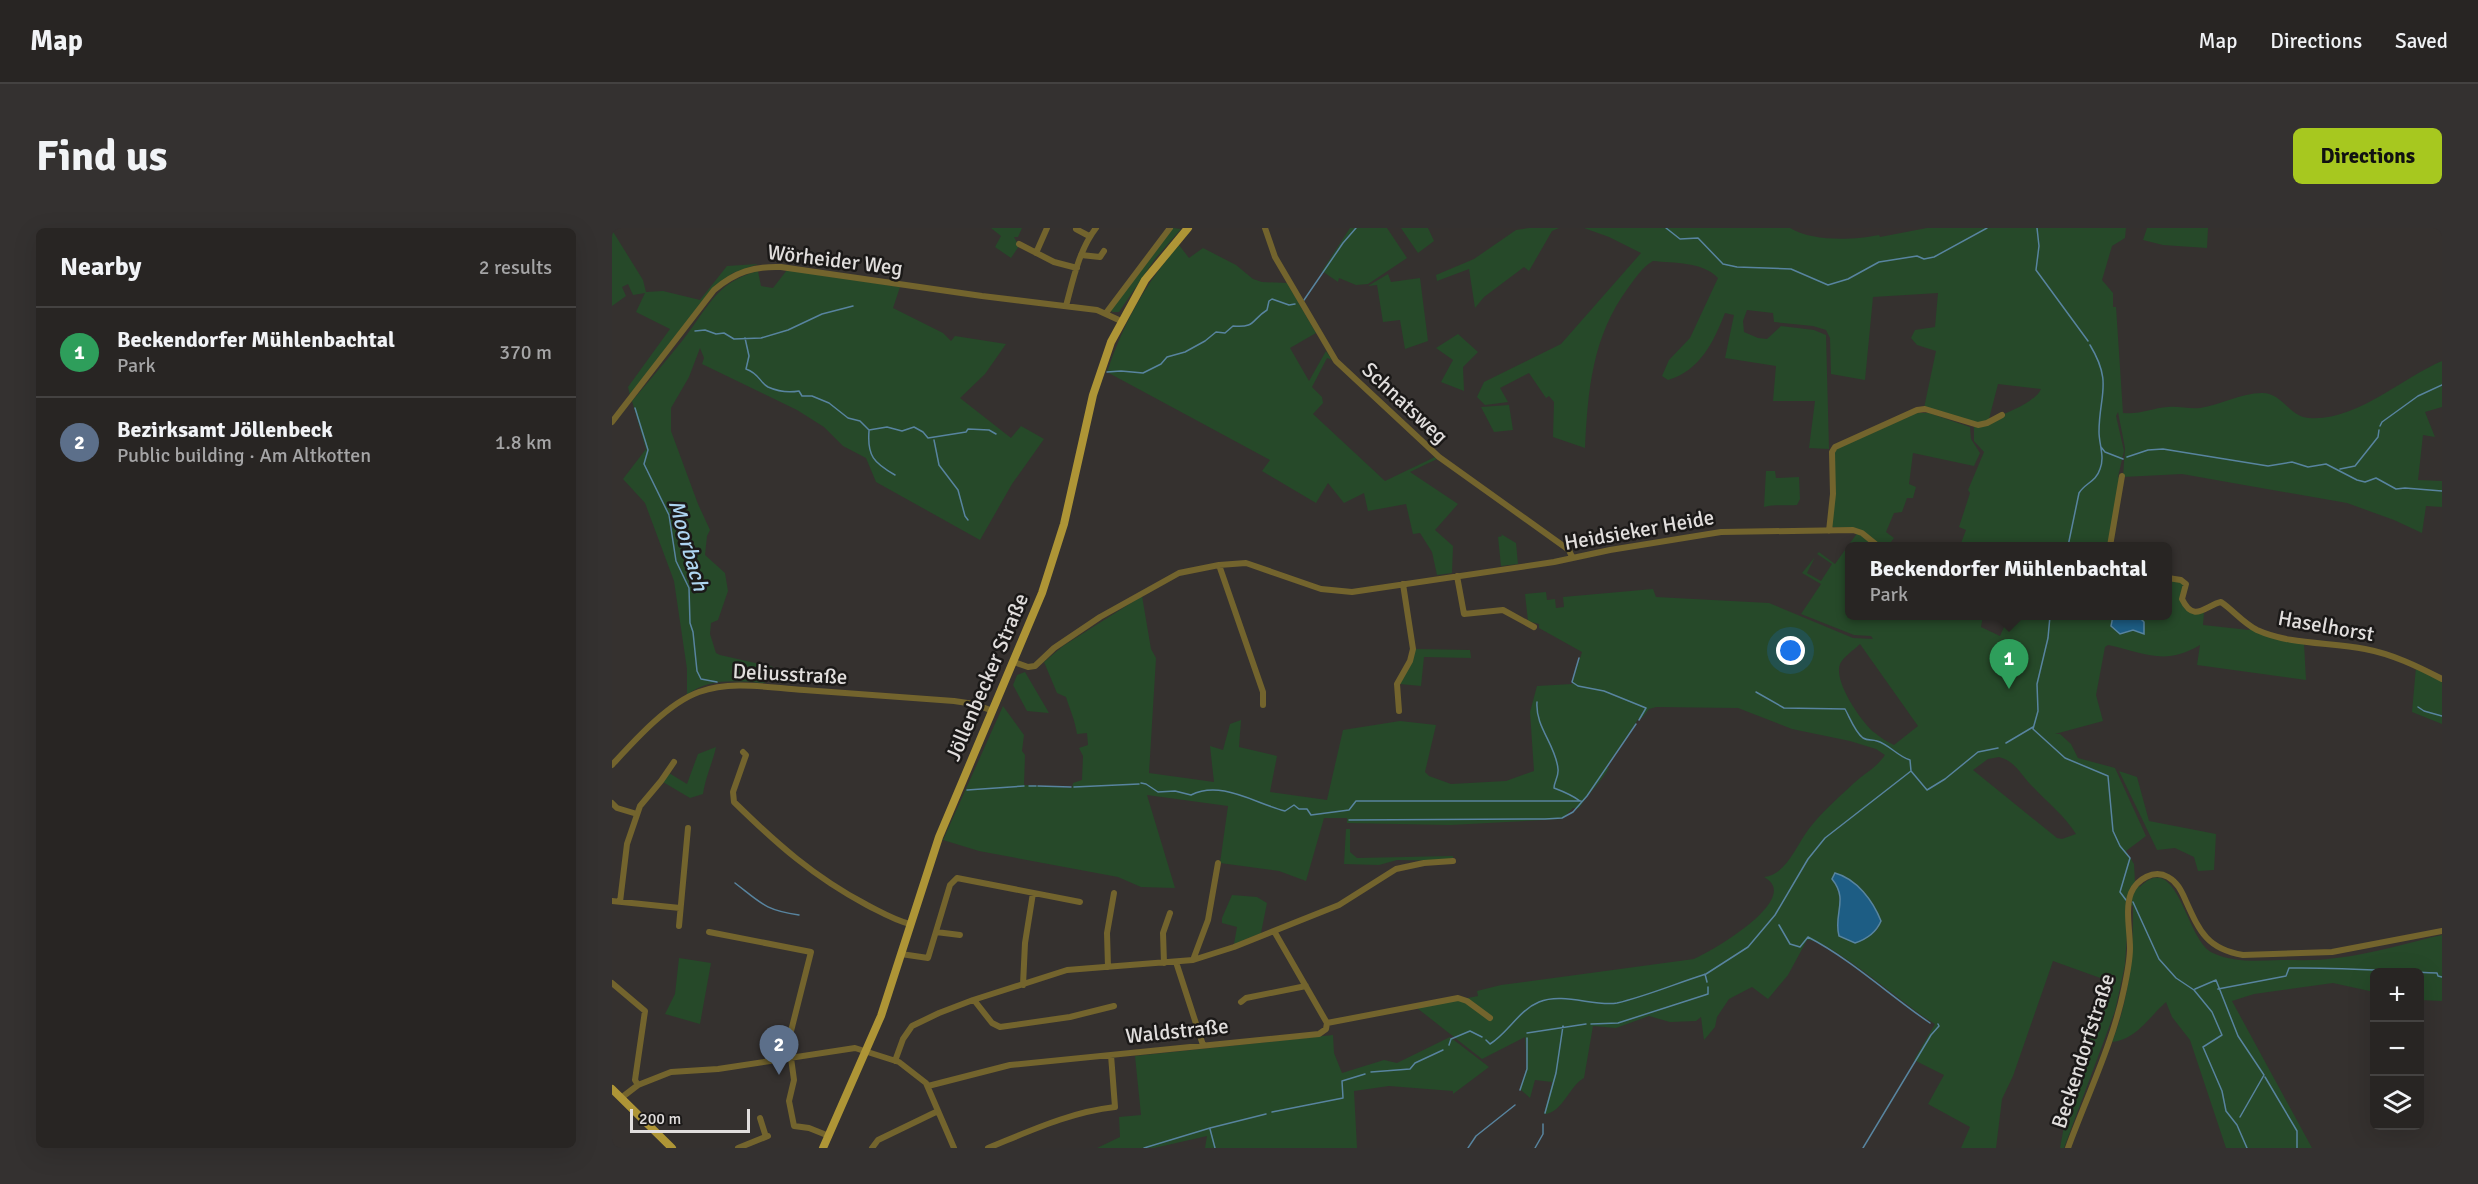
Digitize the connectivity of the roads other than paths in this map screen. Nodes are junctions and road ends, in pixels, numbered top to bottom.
1 (1047, 228) edge
2 (1096, 228) edge
3 (1170, 228) edge
4 (1188, 228) edge
5 (1265, 228) edge
6 (1076, 229) edge
7 (1089, 236) junction
8 (1019, 244) dead end
9 (1104, 251) dead end
10 (1036, 253) junction
11 (1081, 255) junction
12 (1077, 268) junction
13 (1066, 306) junction
14 (1106, 313) junction
15 (1121, 321) junction
16 (2002, 415) dead end
17 (612, 422) edge
18 (2122, 476) dead end
19 (1829, 531) junction
20 (1872, 542) edge
21 (2111, 542) edge
22 (1572, 557) junction
23 (1219, 565) junction
24 (1457, 576) junction
25 (2172, 579) edge
26 (1403, 584) junction
27 (1534, 627) dead end
28 (1014, 662) junction
29 (2442, 678) edge
30 (1263, 705) dead end
31 (993, 711) junction
32 (1399, 711) dead end
33 (743, 752) dead end
34 (674, 762) dead end
35 (612, 765) edge
36 (612, 803) edge
37 (637, 814) junction
38 (688, 828) dead end
39 (1453, 861) dead end
40 (1218, 864) dead end
41 (1034, 893) junction
42 (1114, 893) dead end
43 (612, 901) edge
44 (620, 902) junction
45 (1080, 902) dead end
46 (680, 908) junction
47 (1170, 913) dead end
48 (910, 924) junction
49 (679, 926) dead end
50 (1274, 931) junction
51 (2442, 931) edge
52 (709, 932) dead end
53 (936, 932) junction
54 (960, 935) dead end
55 (901, 954) junction
56 (1193, 960) junction
57 (1176, 962) junction
58 (1164, 963) junction
59 (1108, 967) junction
60 (612, 983) edge
61 (1023, 985) junction
62 (1306, 986) junction
63 (974, 1000) junction
64 (1241, 1002) dead end
65 (1114, 1006) dead end
66 (1490, 1018) dead end
67 (1327, 1023) junction
68 (1203, 1045) junction
69 (867, 1052) junction
70 (1111, 1055) junction
71 (789, 1058) junction
72 (895, 1061) junction
73 (638, 1085) junction
74 (928, 1086) junction
75 (612, 1089) edge
76 (621, 1098) junction
77 (938, 1111) junction
78 (760, 1118) dead end
79 (829, 1136) junction
80 (755, 1141) junction
81 (672, 1148) edge
82 (738, 1148) edge
83 (758, 1148) edge
84 (823, 1148) edge
85 (872, 1148) edge
86 (954, 1148) edge
87 (988, 1148) edge
88 (2068, 1148) edge

1 - 10 street
2 - 7 street
3 - 14 street
4 - 15 main road, Jöllenbecker Straße
5 - 22 street, Schnatsweg
6 - 7 street
7 - 11 street
8 - 10 street
9 - 11 street
10 - 12 street
11 - 12 street
12 - 13 street
13 - 14 street, Wörheider Weg
13 - 17 street, Wörheider Weg
14 - 15 street, Wörheider Weg
15 - 28 main road, Jöllenbecker Straße
16 - 19 street
18 - 21 street
19 - 20 street, Heidsieker Heide
19 - 22 street, Heidsieker Heide
22 - 24 street, Heidsieker Heide
23 - 26 street, Heidsieker Heide
23 - 28 street, Heidsieker Heide
23 - 30 street
24 - 26 street, Heidsieker Heide
24 - 27 street
25 - 29 street, Haselhorst
26 - 32 street
28 - 31 main road, Jöllenbecker Straße
31 - 35 street, Deliusstraße
31 - 48 main road, Jöllenbecker Straße
33 - 48 street
34 - 37 street
36 - 37 street
37 - 44 street
38 - 46 street
39 - 50 street
40 - 56 street
41 - 45 street
41 - 53 street
41 - 61 street
42 - 59 street
43 - 44 street
44 - 46 street
46 - 49 street
47 - 58 street
48 - 55 main road, Jöllenbecker Straße
50 - 56 street
50 - 62 street
51 - 88 street, Beckendorfstraße
52 - 71 street
53 - 54 street
53 - 55 street
55 - 69 main road, Jöllenbecker Straße
56 - 57 street
57 - 58 street
57 - 68 street
58 - 59 street
59 - 61 street
60 - 73 street
61 - 63 street
62 - 64 street
62 - 67 street
63 - 65 street
63 - 72 street
66 - 67 street, Waldstraße
67 - 68 street, Waldstraße
68 - 70 street, Waldstraße
69 - 71 street
69 - 72 street
69 - 79 main road, Jöllenbecker Straße
70 - 74 street, Waldstraße
70 - 87 street
71 - 73 street
71 - 79 street
72 - 74 street
73 - 76 street
74 - 77 street
75 - 76 main road
76 - 81 main road
77 - 85 street
77 - 86 street
78 - 80 street
79 - 84 main road, Jöllenbecker Straße
80 - 82 street
80 - 83 street

